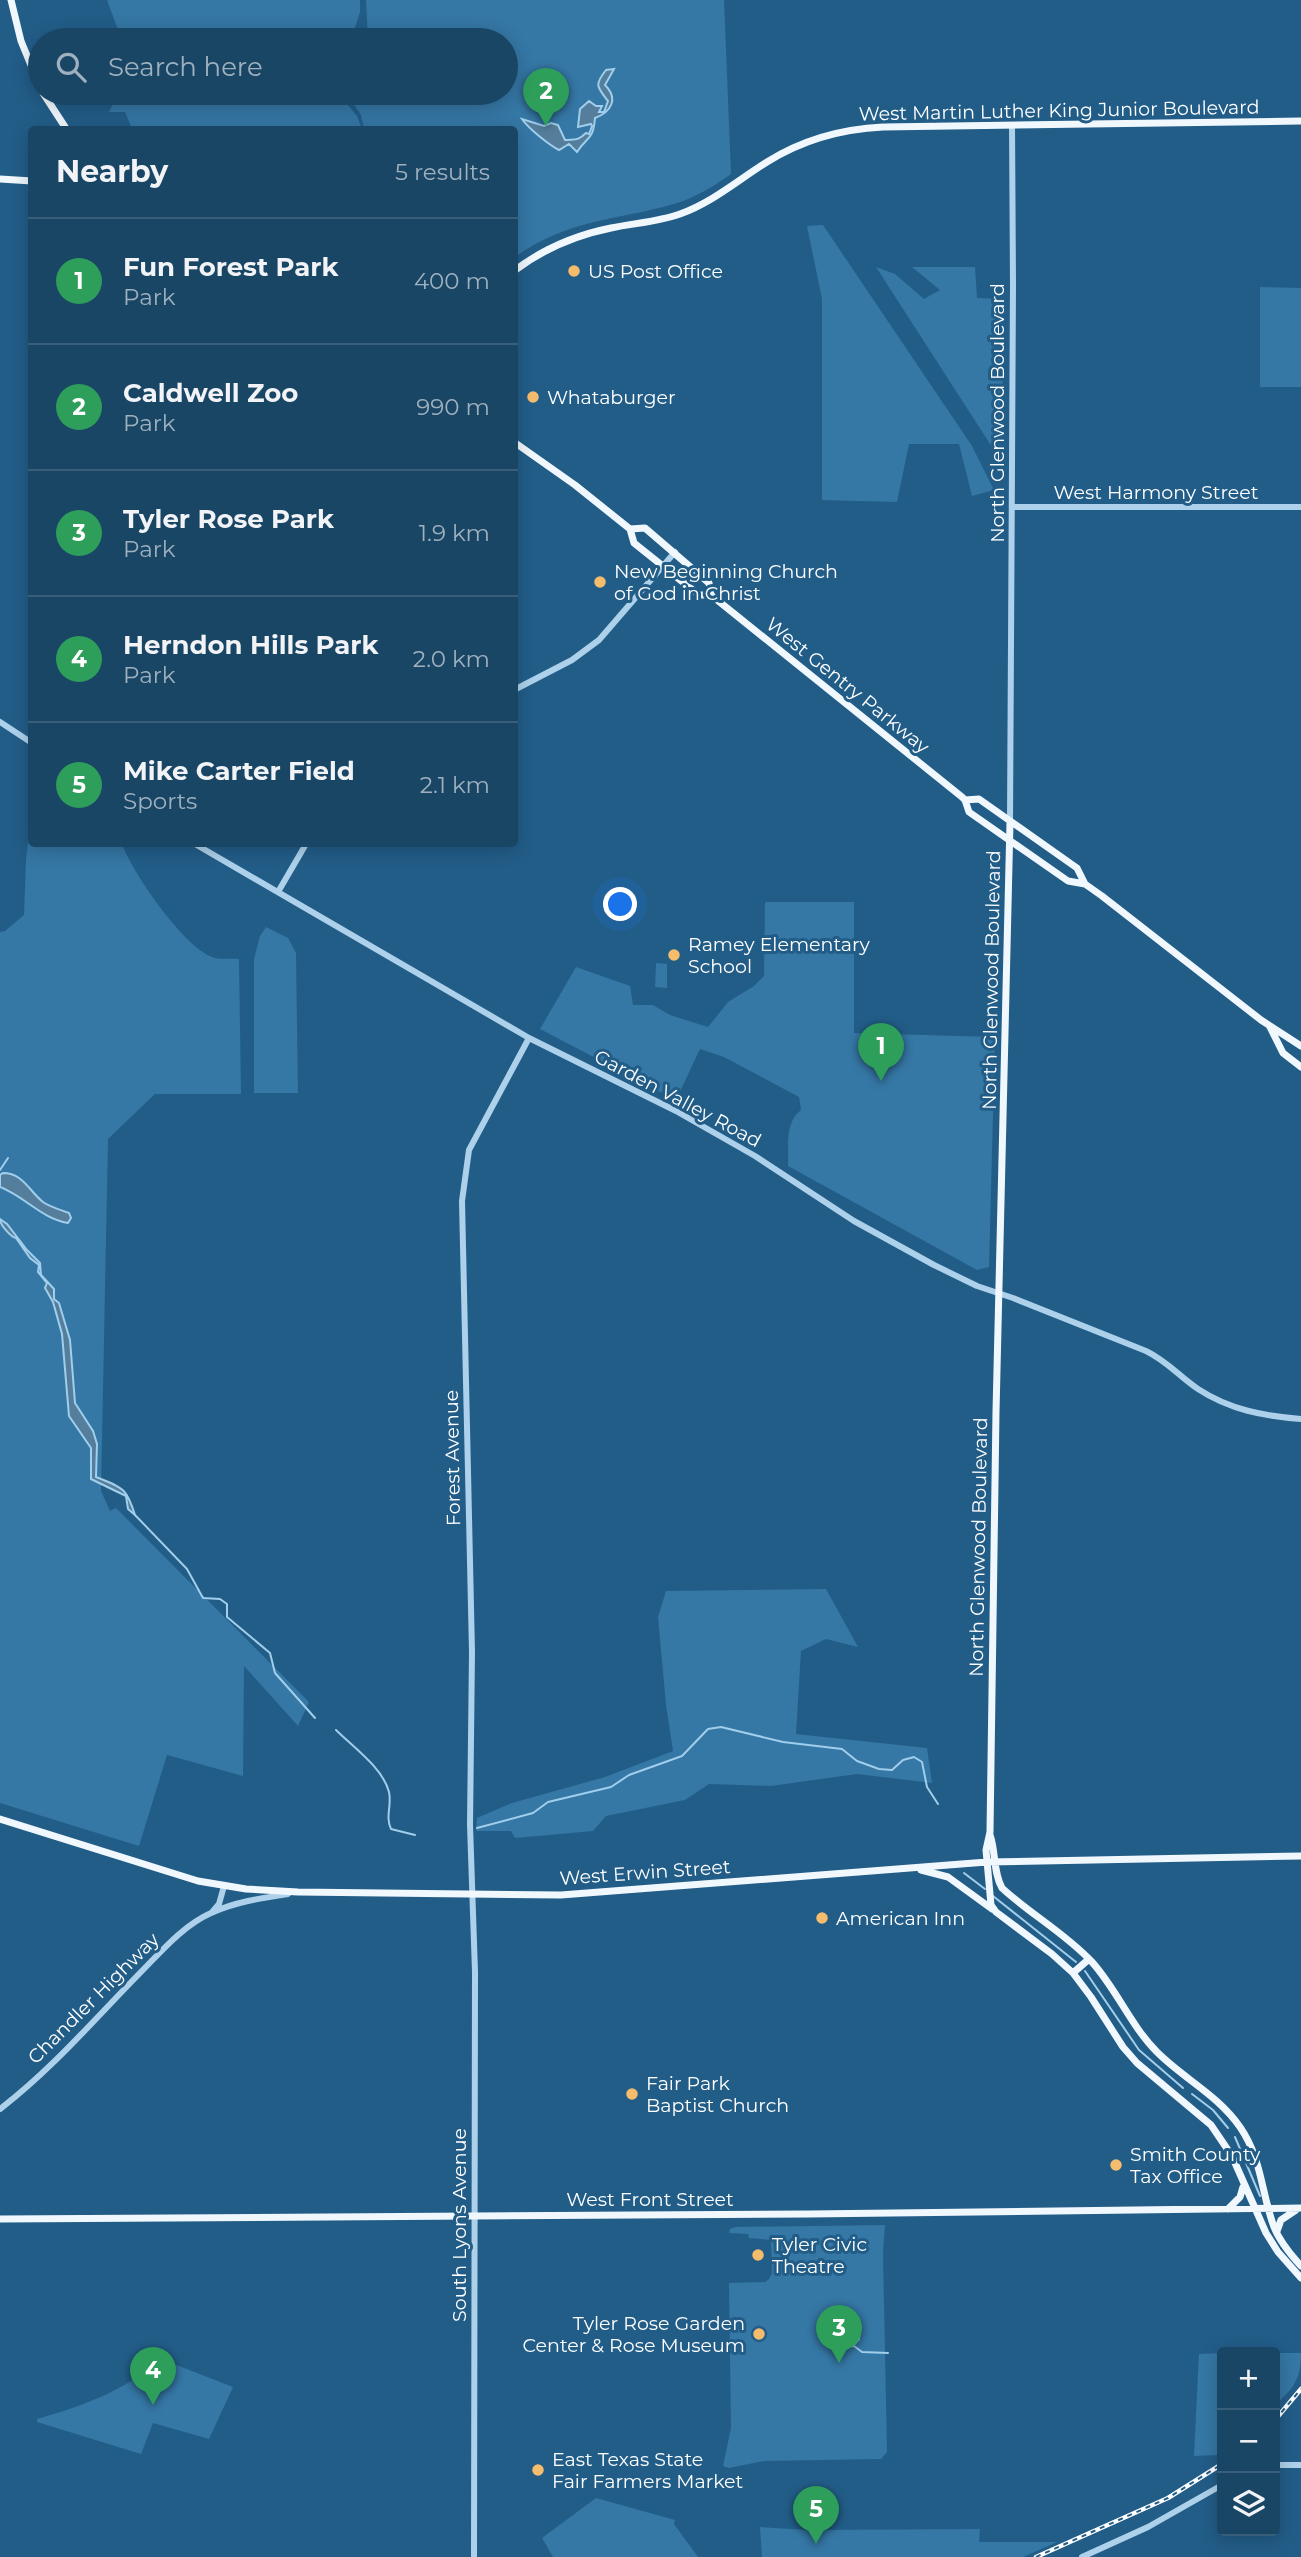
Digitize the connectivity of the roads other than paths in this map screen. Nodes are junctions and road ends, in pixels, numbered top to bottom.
1 (10, 0) edge
2 (28, 58) edge
3 (50, 105) edge
4 (1301, 121) edge
5 (1012, 125) junction
6 (64, 126) edge
7 (0, 179) edge
8 (28, 181) edge
9 (518, 268) edge
10 (518, 445) edge
11 (1012, 507) junction
12 (1301, 507) edge
13 (630, 529) junction
14 (675, 552) junction
15 (663, 566) junction
16 (711, 595) junction
17 (518, 688) edge
18 (0, 722) edge
19 (28, 740) edge
20 (965, 800) junction
21 (1010, 822) junction
22 (1010, 843) junction
23 (200, 847) edge
24 (304, 847) edge
25 (1085, 884) junction
26 (278, 892) junction
27 (1270, 1026) junction
28 (529, 1038) junction
29 (1301, 1046) edge
30 (1301, 1067) edge
31 (999, 1293) junction
32 (1301, 1419) edge
33 (0, 1819) edge
34 (1301, 1856) edge
35 (991, 1861) junction
36 (1021, 1861) junction
37 (910, 1867) junction
38 (998, 1882) junction
39 (224, 1886) junction
40 (298, 1892) junction
41 (472, 1894) junction
42 (212, 1912) junction
43 (996, 1912) junction
44 (1089, 1959) junction
45 (1073, 1973) junction
46 (0, 2109) edge
47 (1243, 2183) junction
48 (1254, 2208) junction
49 (1269, 2208) junction
50 (1299, 2208) edge
51 (1228, 2209) junction
52 (474, 2215) junction
53 (0, 2219) edge
54 (1276, 2232) junction
55 (1301, 2266) edge
56 (1301, 2278) edge
57 (1280, 2465) edge
58 (1301, 2465) edge
59 (1217, 2488) edge
60 (474, 2557) edge
61 (1082, 2557) edge

1 - 2 main road
3 - 6 main road
4 - 5 main road, West Martin Luther King Junior Boulevard
5 - 9 main road, West Martin Luther King Junior Boulevard
5 - 11 street, North Glenwood Boulevard
7 - 8 main road
10 - 13 main road, West Gentry Parkway
11 - 12 street, West Harmony Street
11 - 21 street, North Glenwood Boulevard
13 - 14 main road, West Gentry Parkway
13 - 15 main road, West Gentry Parkway
14 - 15 street
14 - 16 main road, West Gentry Parkway
15 - 16 main road, West Gentry Parkway
15 - 17 street
16 - 20 main road, West Gentry Parkway
18 - 19 street
20 - 21 main road, West Gentry Parkway
20 - 22 main road, West Gentry Parkway
21 - 22 main road, North Glenwood Boulevard
21 - 25 main road, West Gentry Parkway
22 - 25 main road, West Gentry Parkway
22 - 31 main road, North Glenwood Boulevard
23 - 26 street, Garden Valley Road
24 - 26 street
25 - 27 main road, West Gentry Parkway
26 - 28 street, Garden Valley Road
27 - 29 main road, West Gentry Parkway
27 - 30 main road
28 - 31 street, Garden Valley Road
28 - 41 street, Forest Avenue
31 - 32 street, Garden Valley Road
31 - 35 main road, North Glenwood Boulevard
33 - 39 main road, West Erwin Street
34 - 36 main road, West Erwin Street
35 - 36 main road, West Erwin Street
35 - 37 main road, West Erwin Street
35 - 38 main road
35 - 43 main road
36 - 38 main road
37 - 41 main road, West Erwin Street
37 - 43 main road
38 - 44 main road
39 - 40 main road, West Erwin Street
39 - 42 street
40 - 41 main road, West Erwin Street
40 - 42 street, Chandler Highway
41 - 52 street, South Lyons Avenue
42 - 46 street, Chandler Highway
43 - 45 main road
44 - 45 main road
44 - 49 main road
45 - 47 main road
47 - 48 main road
47 - 51 main road
48 - 49 main road, West Front Street
48 - 51 main road, West Front Street
48 - 56 main road
49 - 50 main road, West Front Street
49 - 54 main road
50 - 54 main road
51 - 52 main road, West Front Street
52 - 53 main road, West Front Street
52 - 60 street, South Lyons Avenue
54 - 55 main road
57 - 58 street
59 - 61 street

